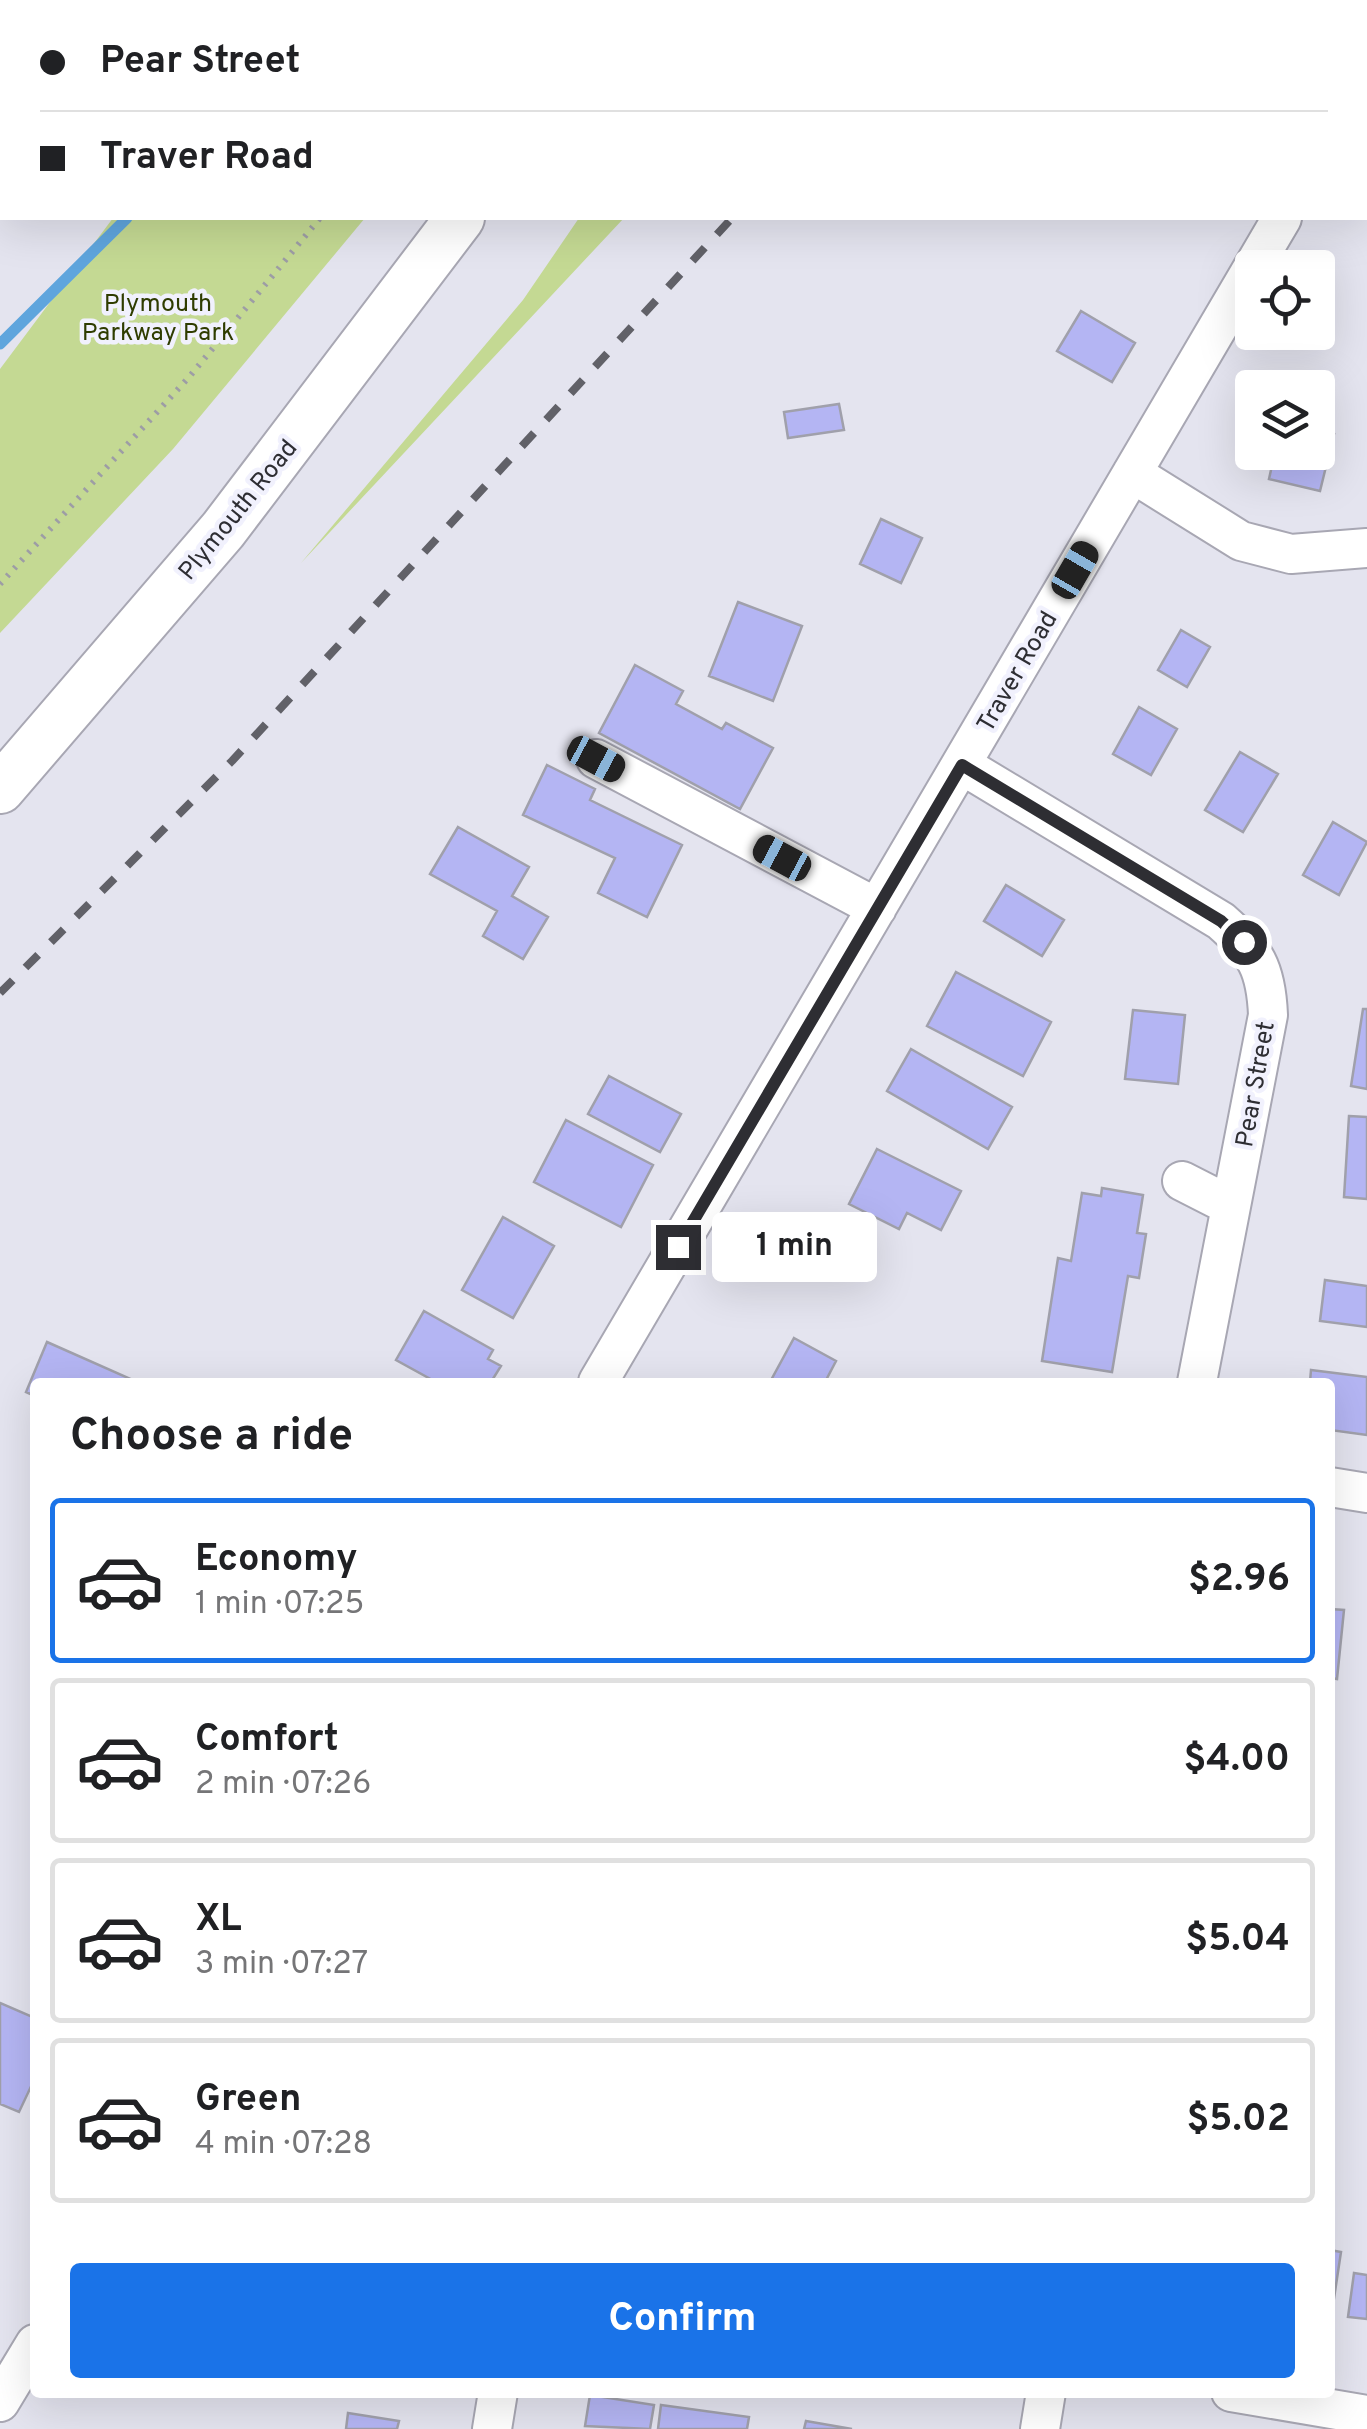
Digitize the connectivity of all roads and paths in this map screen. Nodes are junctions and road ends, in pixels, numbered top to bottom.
1 (318, 220) edge
2 (458, 220) edge
3 (1281, 220) edge
4 (1132, 472) junction
5 (1367, 548) edge
6 (0, 584) edge
7 (596, 759) dead end
8 (962, 765) junction
9 (0, 788) edge
10 (877, 908) junction
11 (1182, 1181) dead end
12 (1232, 1206) junction
13 (600, 1378) edge
14 (1198, 1378) edge
15 (1335, 1488) edge
16 (1367, 1493) edge
17 (30, 2352) edge
18 (497, 2398) edge
19 (1045, 2398) edge
20 (1267, 2398) edge
21 (0, 2402) edge
22 (1367, 2415) edge
23 (492, 2429) edge
24 (1040, 2429) edge

1 - 6 path
2 - 9 main road, Plymouth Road
3 - 4 street, Traver Road
4 - 5 street
4 - 8 street, Traver Road
7 - 10 street
8 - 10 street, Traver Road
8 - 12 street, Pear Street
10 - 13 street, Traver Road
11 - 12 street
12 - 14 street, Pear Street
15 - 16 street
17 - 21 street
18 - 23 street
19 - 24 street
20 - 22 street

